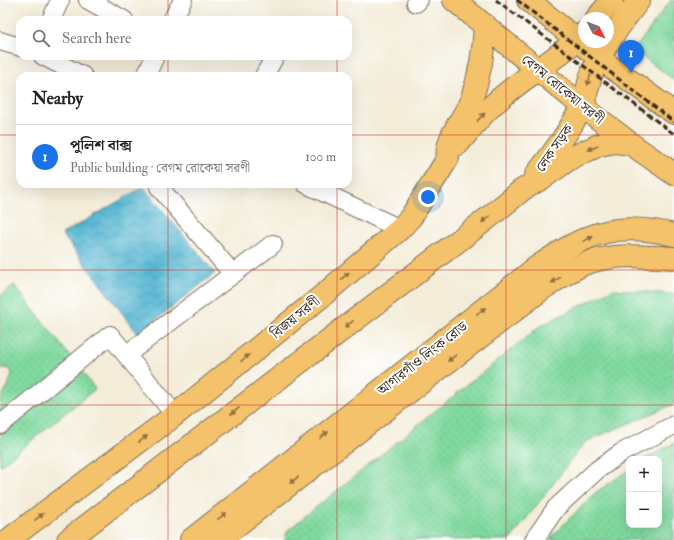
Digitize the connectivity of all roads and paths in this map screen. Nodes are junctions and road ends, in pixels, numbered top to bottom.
1 (60, 0) edge
2 (88, 0) edge
3 (183, 0) edge
4 (454, 0) edge
5 (528, 0) edge
6 (612, 0) edge
7 (639, 0) edge
8 (602, 12) edge
9 (53, 16) edge
10 (117, 16) edge
11 (174, 16) edge
12 (485, 24) junction
13 (578, 36) edge
14 (578, 39) edge
15 (0, 42) edge
16 (16, 46) edge
17 (590, 48) edge
18 (599, 58) junction
19 (51, 60) edge
20 (153, 60) edge
21 (272, 60) edge
22 (539, 69) junction
23 (75, 72) edge
24 (148, 72) edge
25 (266, 72) edge
26 (582, 106) junction
27 (674, 113) edge
28 (632, 144) junction
29 (448, 158) junction
30 (674, 174) edge
31 (161, 188) edge
32 (314, 188) edge
33 (522, 190) junction
34 (400, 229) junction
35 (637, 231) junction
36 (674, 235) edge
37 (273, 244) dead end
38 (632, 255) junction
39 (674, 258) edge
40 (233, 274) junction
41 (126, 355) junction
42 (175, 415) junction
43 (0, 425) edge
44 (674, 425) edge
45 (8, 540) edge
46 (68, 540) edge
47 (192, 540) edge
48 (218, 540) edge
49 (534, 540) edge

1 - 9 street
2 - 10 street
3 - 11 street
4 - 12 main road, বেগম রোকেয়া সরণী
5 - 13 main road
6 - 8 main road
7 - 18 main road, লেক সড়ক
12 - 22 main road, বেগম রোকেয়া সরণী
12 - 29 main road, বিজয় সরণী
14 - 22 main road
15 - 16 street
17 - 18 main road
18 -> 26 main road, লেক সড়ক
18 - 27 main road
19 - 23 street
20 - 24 street
21 - 25 street
22 - 26 main road, বেগম রোকেয়া সরণী
29 -> 22 main road
26 - 28 main road, বেগম রোকেয়া সরণী
26 - 33 main road, লেক সড়ক
28 - 30 main road, বেগম রোকেয়া সরণী
28 -> 33 main road
29 - 34 main road, বিজয় সরণী
31 - 40 street
32 - 34 street
33 -> 46 main road
42 -> 34 main road, বিজয় সরণী
35 - 36 main road, আগারগাঁও লিংক রোড
35 - 38 main road
47 -> 35 main road, আগারগাঁও লিংক রোড
37 - 40 street
38 - 39 main road, আগারগাঁও লিংক রোড
38 -> 48 main road, আগারগাঁও লিংক রোড
40 - 41 street
41 - 42 street
41 - 43 street
45 -> 42 main road, বিজয় সরণী
44 - 49 street

